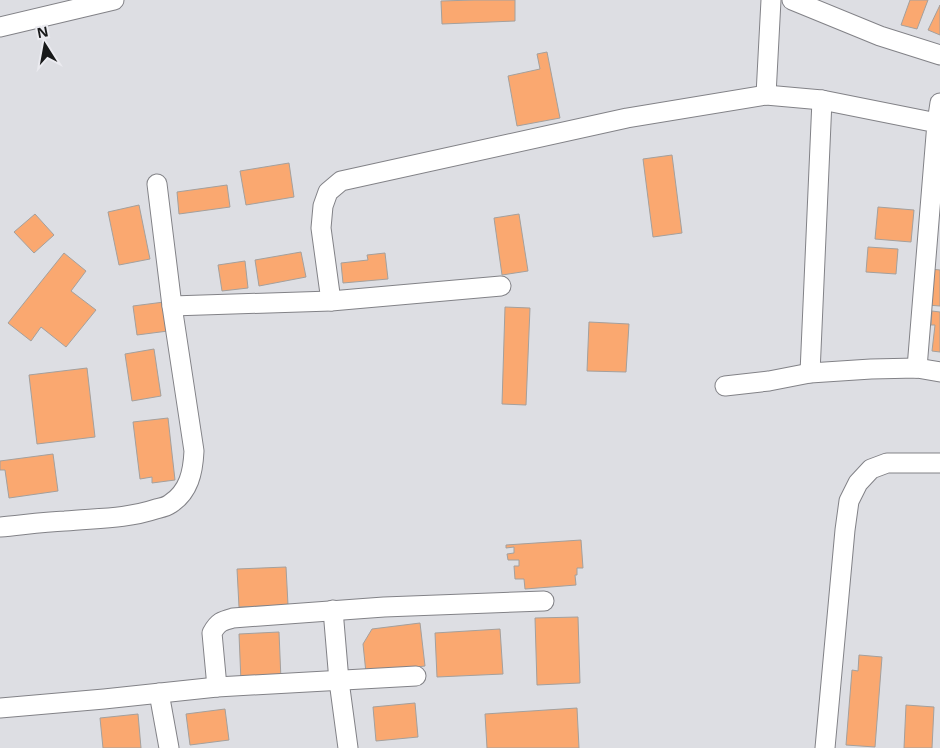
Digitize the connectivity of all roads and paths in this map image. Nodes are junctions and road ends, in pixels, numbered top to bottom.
1 (114, 0) edge
2 (771, 0) edge
3 (792, 0) edge
4 (0, 27) edge
5 (940, 55) edge
6 (766, 95) junction
7 (822, 100) junction
8 (940, 103) edge
9 (937, 123) junction
10 (157, 184) dead end
11 (501, 286) dead end
12 (331, 301) junction
13 (172, 306) junction
14 (917, 368) junction
15 (940, 372) edge
16 (810, 373) junction
17 (725, 386) dead end
18 (940, 462) edge
19 (0, 527) edge
20 (544, 601) dead end
21 (333, 610) junction
22 (416, 676) dead end
23 (339, 681) junction
24 (217, 687) junction
25 (160, 693) junction
26 (0, 708) edge
27 (169, 748) edge
28 (348, 748) edge
29 (825, 748) edge

1 - 4 street
2 - 6 street
3 - 5 street
6 - 7 street
6 - 12 street
7 - 9 street
7 - 16 street
8 - 9 street
9 - 14 street
10 - 13 street
11 - 12 street
12 - 13 street
13 - 19 street
14 - 15 street
14 - 16 street
16 - 17 street
18 - 29 street
20 - 21 street
21 - 23 street
21 - 24 street
22 - 23 street
23 - 24 street
23 - 28 street
24 - 25 street
25 - 26 street
25 - 27 street

